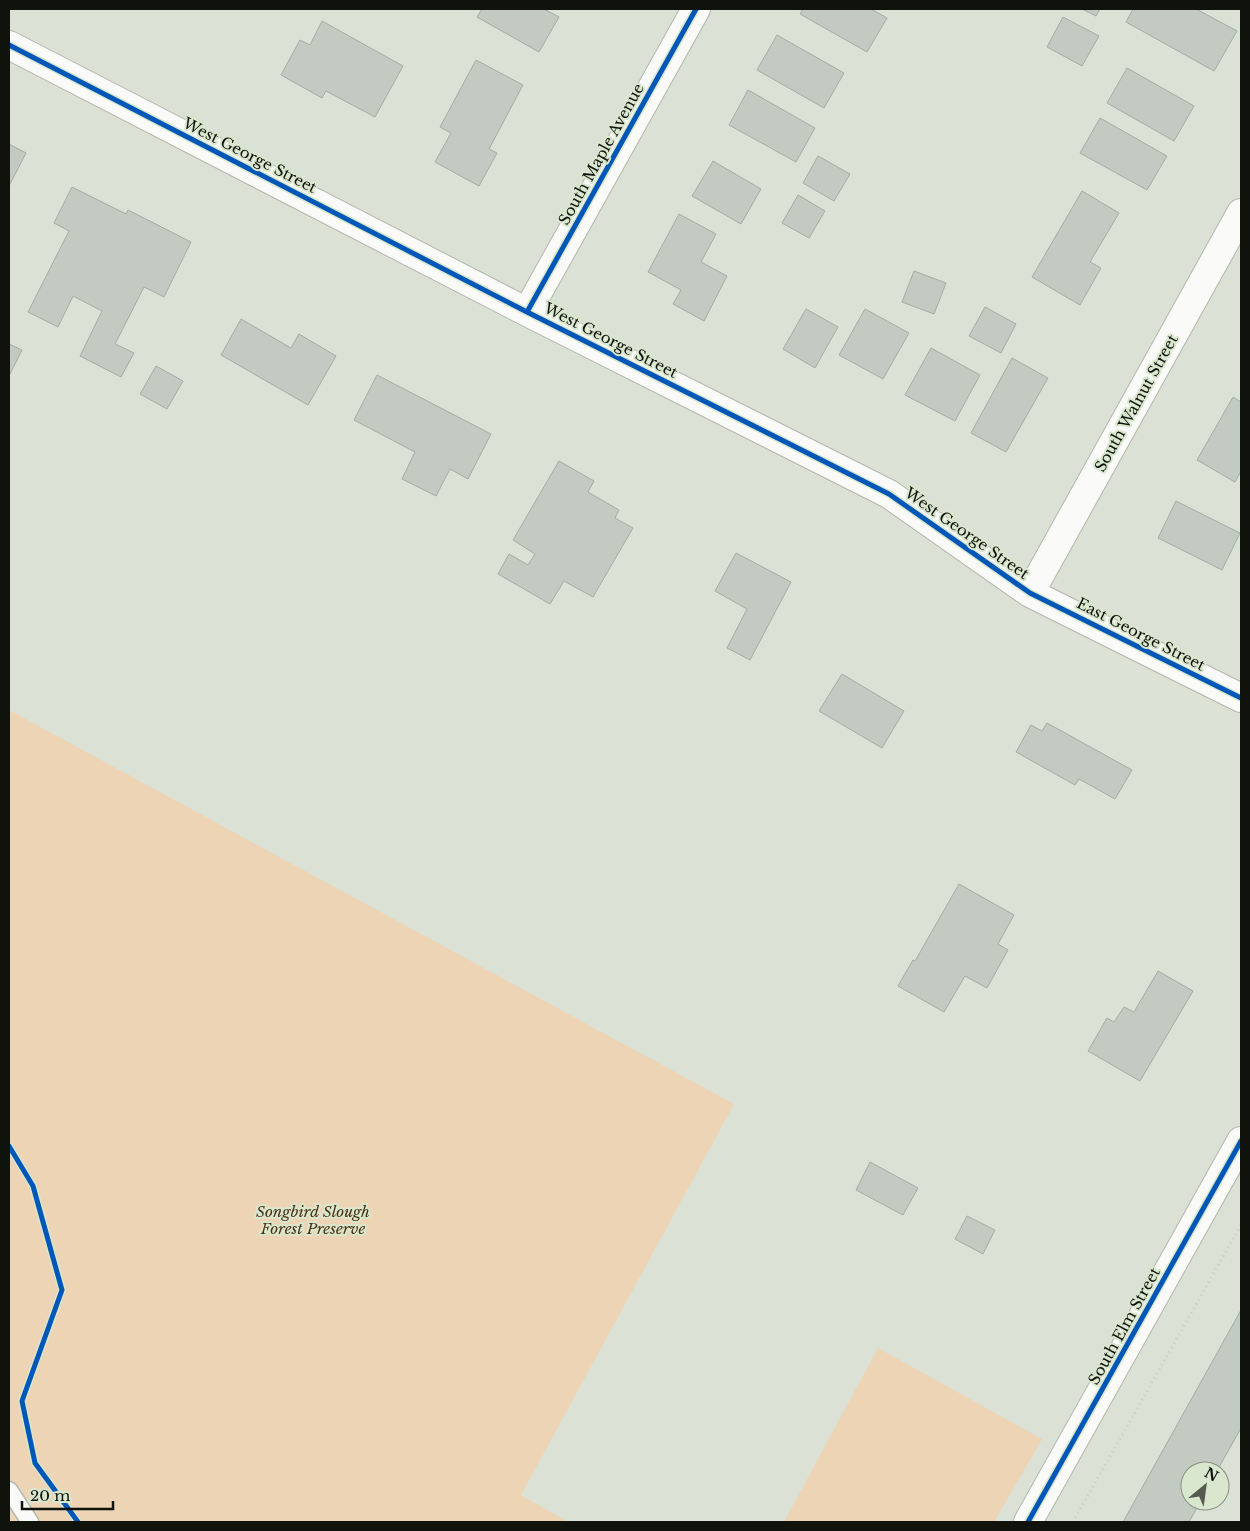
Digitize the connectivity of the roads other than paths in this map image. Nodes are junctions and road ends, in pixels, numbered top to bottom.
1 (696, 9) edge
2 (9, 44) edge
3 (1241, 214) edge
4 (527, 312) junction
5 (1030, 593) junction
6 (1241, 698) edge
7 (1241, 1141) edge
8 (9, 1490) edge
9 (30, 1522) edge
10 (1028, 1522) edge

1 - 4 street, South Maple Avenue
2 - 4 street, West George Street
3 - 5 street, South Walnut Street
4 - 5 street, West George Street
5 - 6 street, East George Street
7 - 10 street, South Elm Street
8 - 9 lane

